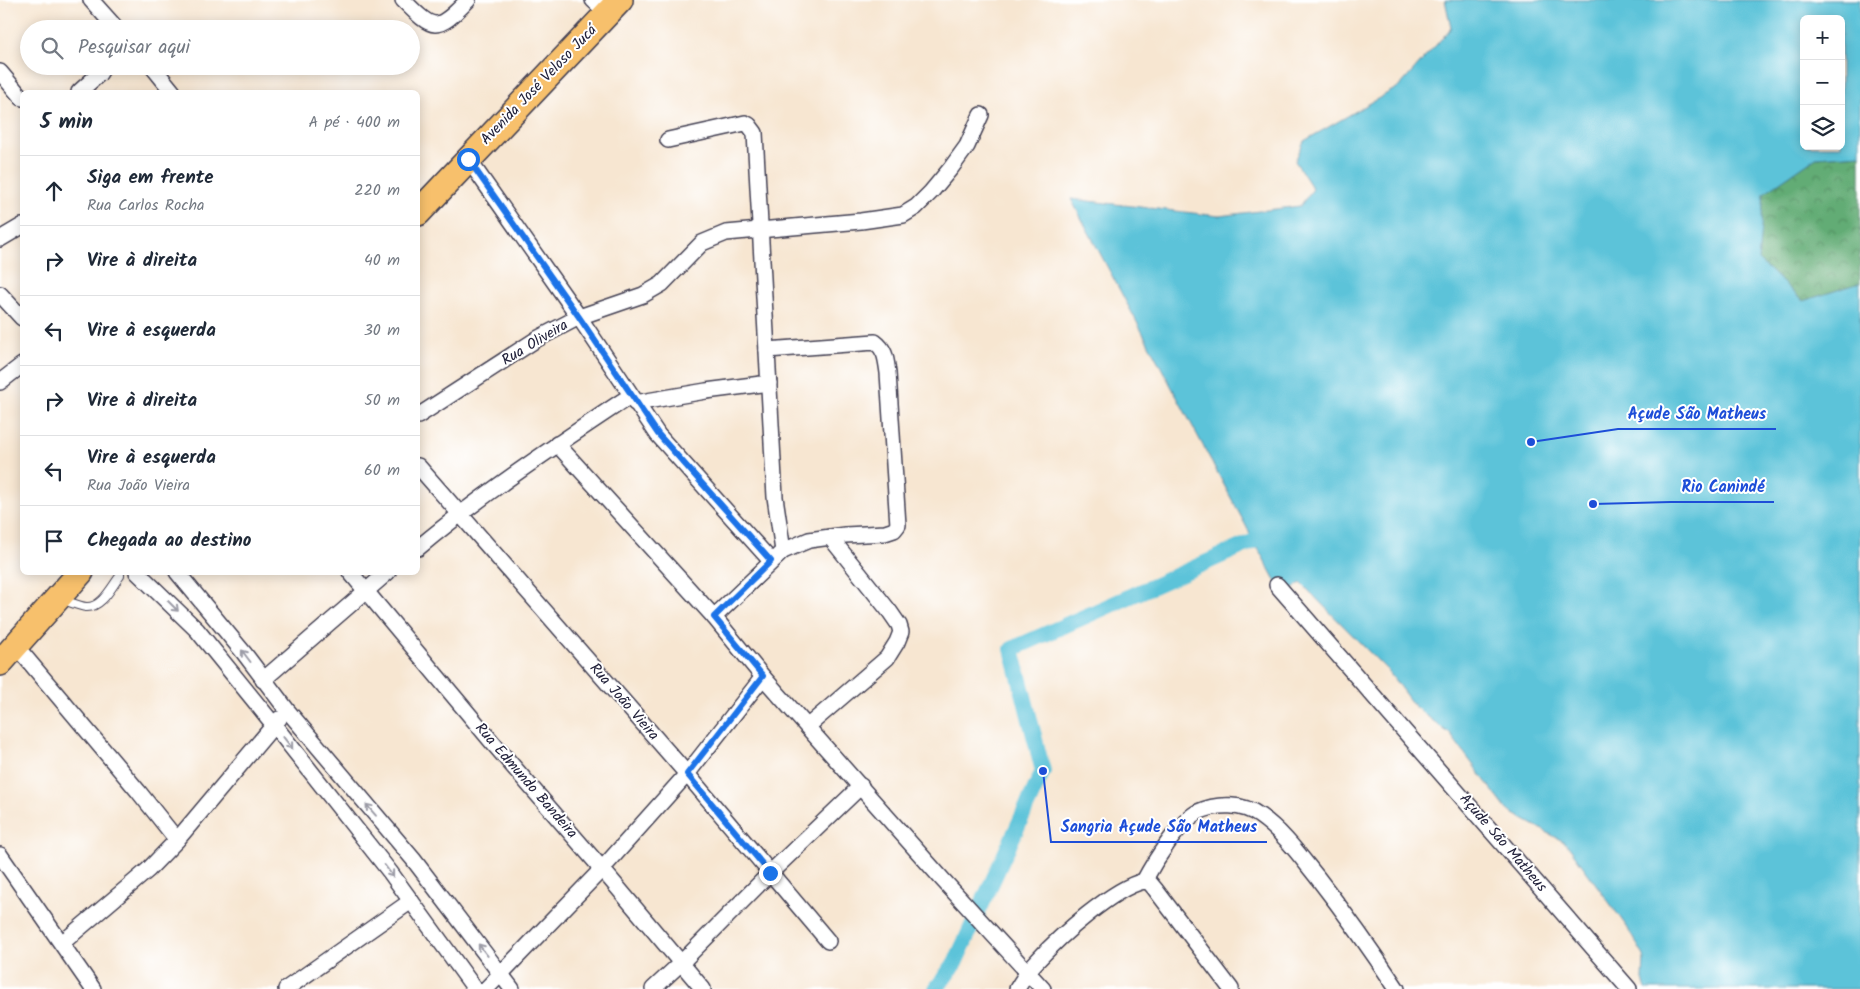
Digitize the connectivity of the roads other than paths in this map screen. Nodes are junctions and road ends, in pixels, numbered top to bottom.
1 (90, 0) edge
2 (403, 0) edge
3 (468, 0) edge
4 (607, 5) edge
5 (109, 20) edge
6 (0, 72) edge
7 (98, 75) edge
8 (159, 75) edge
9 (81, 90) edge
10 (171, 90) edge
11 (20, 96) edge
12 (981, 114) dead end
13 (668, 140) dead end
14 (468, 159) junction
15 (420, 211) edge
16 (20, 227) edge
17 (760, 230) junction
18 (0, 240) edge
19 (0, 294) edge
20 (20, 316) edge
21 (579, 317) junction
22 (767, 350) junction
23 (20, 367) edge
24 (0, 382) edge
25 (769, 383) junction
26 (633, 399) junction
27 (420, 415) edge
28 (557, 444) junction
29 (420, 468) edge
30 (458, 514) junction
31 (830, 537) junction
32 (420, 546) edge
33 (777, 556) junction
34 (78, 575) edge
35 (120, 575) edge
36 (140, 575) edge
37 (179, 575) edge
38 (352, 575) edge
39 (384, 575) edge
40 (1277, 585) dead end
41 (365, 591) junction
42 (59, 598) junction
43 (714, 617) junction
44 (8, 654) edge
45 (763, 676) junction
46 (263, 680) junction
47 (287, 710) junction
48 (274, 725) junction
49 (808, 726) junction
50 (687, 774) junction
51 (861, 786) junction
52 (177, 840) junction
53 (0, 855) edge
54 (602, 869) junction
55 (770, 873) junction
56 (1144, 881) junction
57 (411, 901) junction
58 (828, 941) dead end
59 (62, 943) junction
60 (682, 963) junction
61 (1028, 972) junction
62 (501, 973) junction
63 (93, 989) edge
64 (286, 989) edge
65 (476, 989) edge
66 (486, 989) edge
67 (512, 989) edge
68 (653, 989) edge
69 (703, 989) edge
70 (1017, 989) edge
71 (1043, 989) edge
72 (1231, 989) edge
73 (1397, 989) edge
74 (1629, 989) edge

1 - 5 street
2 - 3 street
4 - 14 main road, Avenida José Veloso Jucá
6 - 11 street
7 - 9 street
8 - 10 street
12 - 17 street, Rua Oliveira
13 - 17 street
14 - 15 main road, Avenida José Veloso Jucá
14 - 21 street
16 - 18 street
17 - 21 street, Rua Oliveira
17 - 22 street
19 - 20 street
21 - 26 street
21 - 27 street, Rua Oliveira
22 - 25 street
22 - 31 street
23 - 24 street
25 - 26 street
25 - 33 street
26 - 28 street
26 - 33 street
28 - 30 street
28 - 43 street
29 - 30 street, Rua João Vieira
30 - 32 street
30 - 50 street, Rua João Vieira
31 - 33 street
31 - 49 street
33 - 43 street
34 - 42 main road
35 - 42 lane
36 -> 48 street
46 -> 37 street
38 - 41 street, Rua Edmundo Bandeira
39 - 41 street
40 - 74 street, Açude São Matheus
41 - 46 street
41 - 54 street, Rua Edmundo Bandeira
42 - 44 main road
43 - 45 street
44 - 52 street
45 - 49 street
45 - 50 street
46 - 47 street
47 - 48 street
62 -> 47 street
48 - 52 street
48 -> 57 street
49 - 51 street
50 - 54 street
50 - 55 street, Rua João Vieira
51 - 55 street
51 - 61 street
52 - 59 street
53 - 59 street
54 - 60 street, Rua Edmundo Bandeira
54 - 62 street
55 - 58 street, Rua João Vieira
55 - 60 street
56 - 61 street
56 - 72 street
56 - 73 street
57 - 64 street
57 - 65 street
59 - 63 street
60 - 68 street
60 - 69 street, Rua Edmundo Bandeira
61 - 70 street
61 - 71 street
62 - 66 street
62 - 67 street

